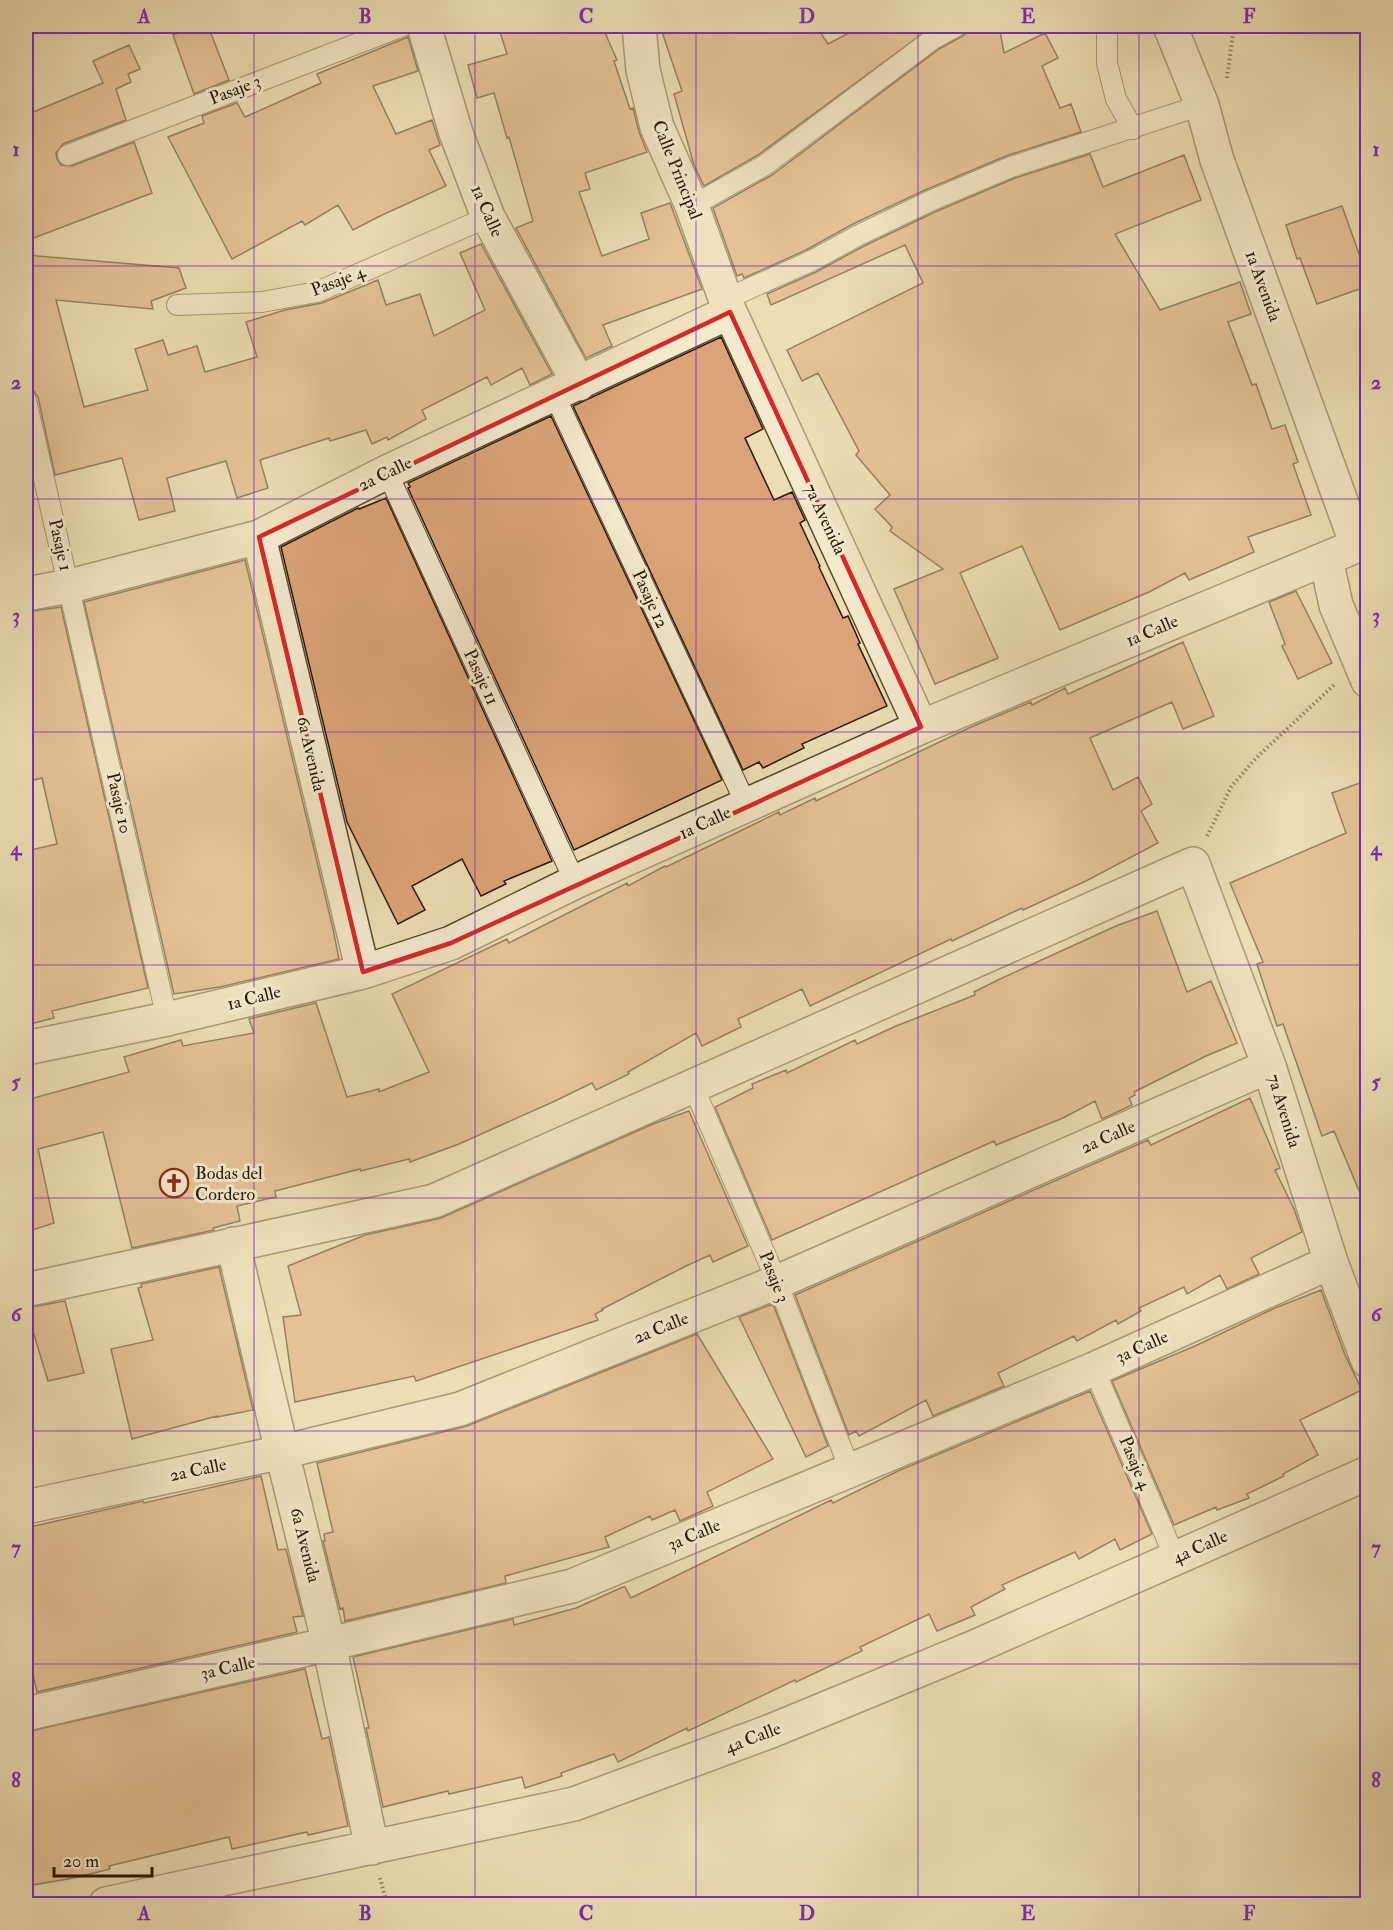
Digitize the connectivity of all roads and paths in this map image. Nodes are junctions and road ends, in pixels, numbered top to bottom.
1 (403, 26) edge
2 (424, 26) edge
3 (639, 26) edge
4 (957, 26) edge
5 (1107, 26) edge
6 (1170, 26) edge
7 (1202, 105) junction
8 (1132, 129) junction
9 (68, 155) dead end
10 (692, 206) junction
11 (488, 217) junction
12 (177, 305) dead end
13 (728, 306) junction
14 (566, 389) junction
15 (26, 399) edge
16 (387, 472) junction
17 (259, 537) junction
18 (1362, 543) edge
19 (1326, 559) junction
20 (70, 586) junction
21 (26, 594) edge
22 (1364, 670) edge
23 (921, 727) junction
24 (746, 804) junction
25 (1193, 864) junction
26 (575, 882) junction
27 (363, 972) junction
28 (167, 1019) junction
29 (26, 1048) edge
30 (1269, 1066) junction
31 (693, 1086) junction
32 (233, 1244) junction
33 (1331, 1262) junction
34 (777, 1282) junction
35 (26, 1290) edge
36 (1368, 1361) edge
37 (1094, 1368) junction
38 (282, 1452) junction
39 (850, 1470) junction
40 (1368, 1473) edge
41 (26, 1507) edge
42 (1176, 1558) junction
43 (329, 1644) junction
44 (26, 1714) edge
45 (372, 1848) junction
46 (146, 1900) edge
47 (106, 1905) edge

1 - 9 lane, Pasaje 3
2 - 11 street, 1a Calle
3 - 10 street, Calle Principal
4 - 10 lane
5 - 8 lane
6 - 7 street, 1a Avenida
7 - 8 lane
7 - 18 street, 1a Avenida
8 - 13 lane
10 - 13 street, Calle Principal
11 - 12 lane, Pasaje 4
11 - 14 street, 1a Calle
13 - 14 street, 2a Calle
13 - 23 street, 7a Avenida
14 - 16 street, 2a Calle
14 - 24 lane, Pasaje 12
15 - 20 lane, Pasaje 1
16 - 17 street, 2a Calle
16 - 26 lane, Pasaje 11
17 - 20 street, 2a Calle
17 - 27 street, 6a Avenida
18 - 19 street, 1a Calle
19 - 22 street
19 - 23 street, 1a Calle
20 - 21 street, 2a Calle
20 - 28 lane, Pasaje 10
22 - 25 path
23 - 24 street, 1a Calle
24 - 26 street, 1a Calle
25 - 30 street, 7a Avenida
25 - 31 street
26 - 27 street, 1a Calle
27 - 28 street, 1a Calle
28 - 29 street, 1a Calle
30 - 33 street, 7a Avenida
30 - 34 street, 2a Calle
31 - 32 street
31 - 34 lane, Pasaje 3
32 - 35 street
32 - 38 street, 6a Avenida
33 - 36 street, 7a Avenida
33 - 37 street, 3a Calle
34 - 38 street, 2a Calle
34 - 39 lane, Pasaje 3
37 - 39 street, 3a Calle
37 - 42 lane, Pasaje 4
38 - 41 street, 2a Calle
38 - 43 street, 6a Avenida
39 - 43 street, 3a Calle
40 - 42 street, 4a Calle
42 - 45 street, 4a Calle
43 - 44 street, 3a Calle
43 - 45 street, 6a Avenida
45 - 46 street, 4a Calle
46 - 47 street, 4a Calle

